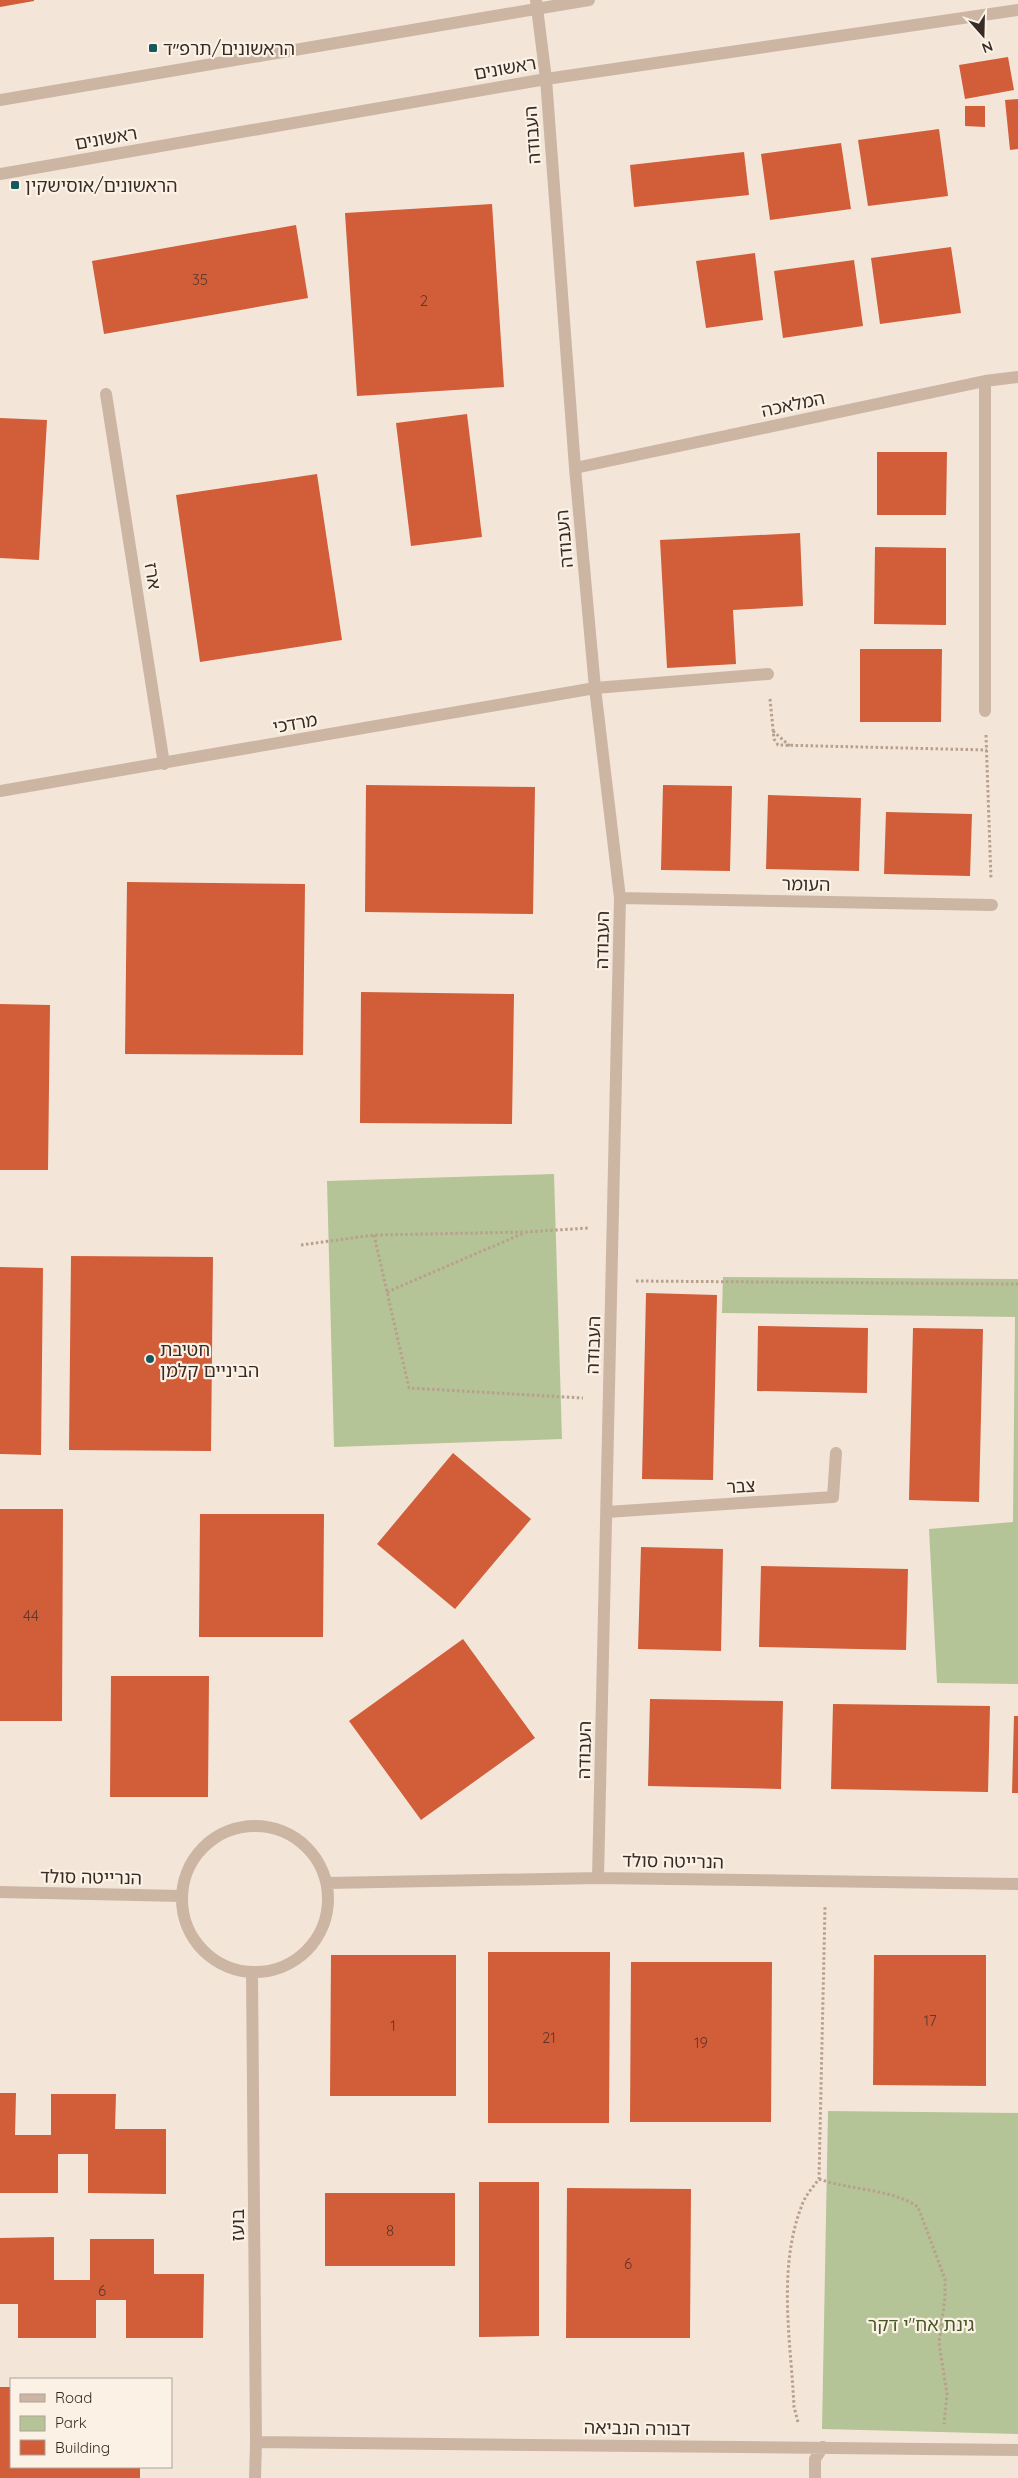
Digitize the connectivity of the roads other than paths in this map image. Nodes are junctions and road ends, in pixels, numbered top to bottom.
1 (590, 0) edge
2 (536, 4) edge
3 (1018, 10) edge
4 (546, 79) junction
5 (0, 100) edge
6 (0, 174) edge
7 (1018, 377) edge
8 (985, 381) junction
9 (106, 394) dead end
10 (575, 468) junction
11 (768, 674) road end
12 (595, 688) junction
13 (986, 711) road end
14 (164, 764) junction
15 (0, 791) edge
16 (620, 898) junction
17 (992, 904) road end
18 (836, 1453) dead end
19 (607, 1512) junction
20 (598, 1878) junction
21 (327, 1883) junction
22 (1018, 1884) edge
23 (0, 1892) edge
24 (181, 1896) junction
25 (252, 1972) junction
26 (256, 2442) junction
27 (823, 2447) junction
28 (1018, 2450) edge
29 (255, 2478) edge
30 (815, 2478) edge

1 - 2 street
2 - 4 street, העבודה
2 - 5 street
3 - 4 street, ראשונים
4 - 6 street, ראשונים
4 - 10 street, העבודה
7 - 8 street, המלאכה
8 - 10 street, המלאכה
8 - 13 street
9 - 14 street, ארז
10 - 12 street, העבודה
11 - 12 street, מרדכי
12 - 14 street, מרדכי
12 - 16 street, העבודה
14 - 15 street, מרדכי
16 - 17 street, העומר
16 - 19 street, העבודה
18 - 19 street, צבר
19 - 20 street, העבודה
20 - 21 street, הנרייטה סולד
20 - 22 street, הנרייטה סולד
21 - 24 street
21 - 25 street
23 - 24 street, הנרייטה סולד
24 - 25 street
25 - 26 street, בועז
26 - 27 street, דבורה הנביאה
26 - 29 street, בועז
27 - 28 street, דבורה הנביאה
27 - 30 street

